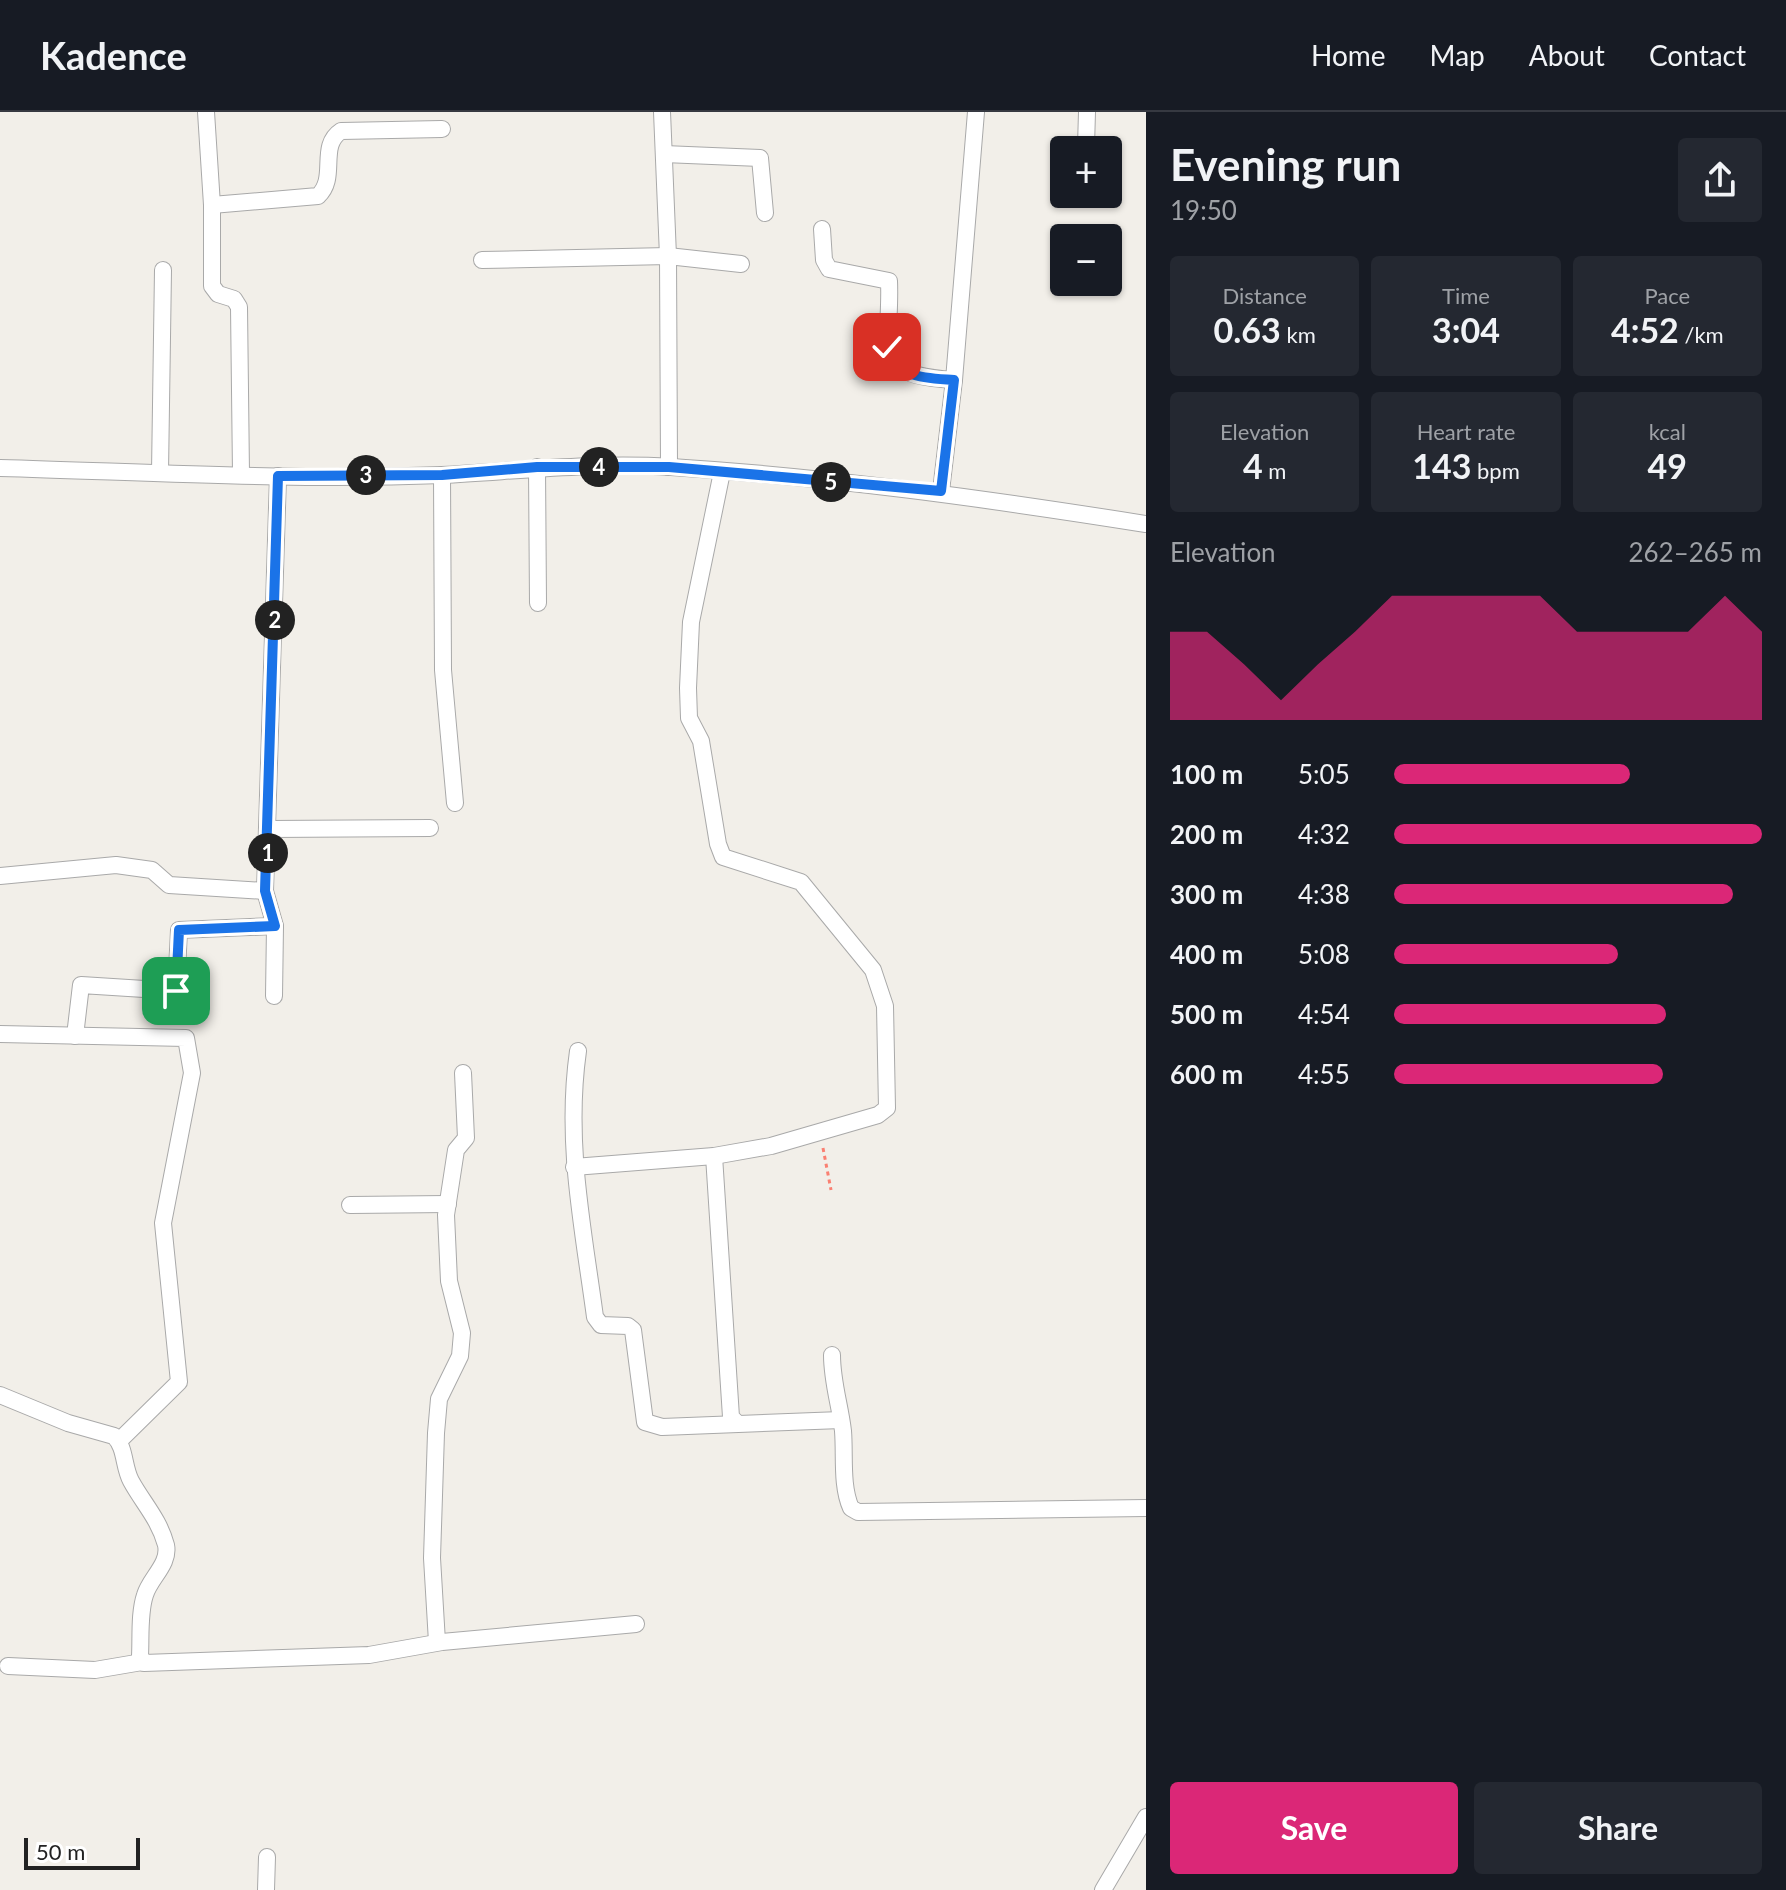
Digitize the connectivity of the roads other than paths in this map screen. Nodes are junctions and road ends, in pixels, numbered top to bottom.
1 (206, 112) edge
2 (662, 112) edge
3 (976, 112) edge
4 (1087, 112) edge
5 (442, 129) dead end
6 (1086, 136) edge
7 (664, 154) junction
8 (212, 205) junction
9 (765, 213) dead end
10 (822, 229) dead end
11 (668, 256) junction
12 (482, 260) dead end
13 (741, 264) dead end
14 (163, 270) dead end
15 (954, 380) junction
16 (537, 467) junction
17 (669, 467) junction
18 (0, 468) edge
19 (160, 472) junction
20 (722, 472) junction
21 (241, 474) junction
22 (442, 475) junction
23 (278, 476) junction
24 (941, 491) junction
25 (1146, 524) edge
26 (538, 603) dead end
27 (455, 803) dead end
28 (430, 828) dead end
29 (269, 829) junction
30 (0, 876) edge
31 (265, 891) junction
32 (275, 926) junction
33 (274, 996) dead end
34 (0, 1034) edge
35 (75, 1036) junction
36 (578, 1051) dead end
37 (463, 1073) dead end
38 (714, 1156) junction
39 (574, 1167) junction
40 (448, 1204) junction
41 (350, 1205) dead end
42 (832, 1355) dead end
43 (1, 1396) edge
44 (841, 1420) junction
45 (732, 1421) junction
46 (119, 1441) junction
47 (1146, 1508) edge
48 (636, 1624) dead end
49 (437, 1642) junction
50 (142, 1662) junction
51 (8, 1666) dead end
52 (1146, 1817) edge
53 (267, 1857) dead end
54 (266, 1890) edge
55 (1103, 1890) edge

1 - 8 street
2 - 7 street
3 - 15 street
4 - 6 street
5 - 8 street
7 - 9 street
7 - 11 street
8 - 21 street
10 - 15 street
11 - 12 street
11 - 13 street
11 - 17 street
14 - 19 street
15 - 24 street
16 - 17 street
16 - 22 street
16 - 26 street
17 - 20 street
18 - 19 street
19 - 21 street
20 - 24 street
20 - 38 street
21 - 23 street
22 - 23 street
22 - 27 street
23 - 29 street
24 - 25 street
28 - 29 street
29 - 31 street
30 - 31 street
31 - 32 street
32 - 33 street
32 - 35 street
34 - 35 street
35 - 46 street
36 - 39 street
37 - 40 street
38 - 39 street
38 - 45 street
39 - 45 street
40 - 41 street
40 - 49 street
42 - 44 street
43 - 46 street
44 - 45 street
44 - 47 street
46 - 50 street
48 - 49 street
49 - 50 street
50 - 51 street
52 - 55 street
53 - 54 street

